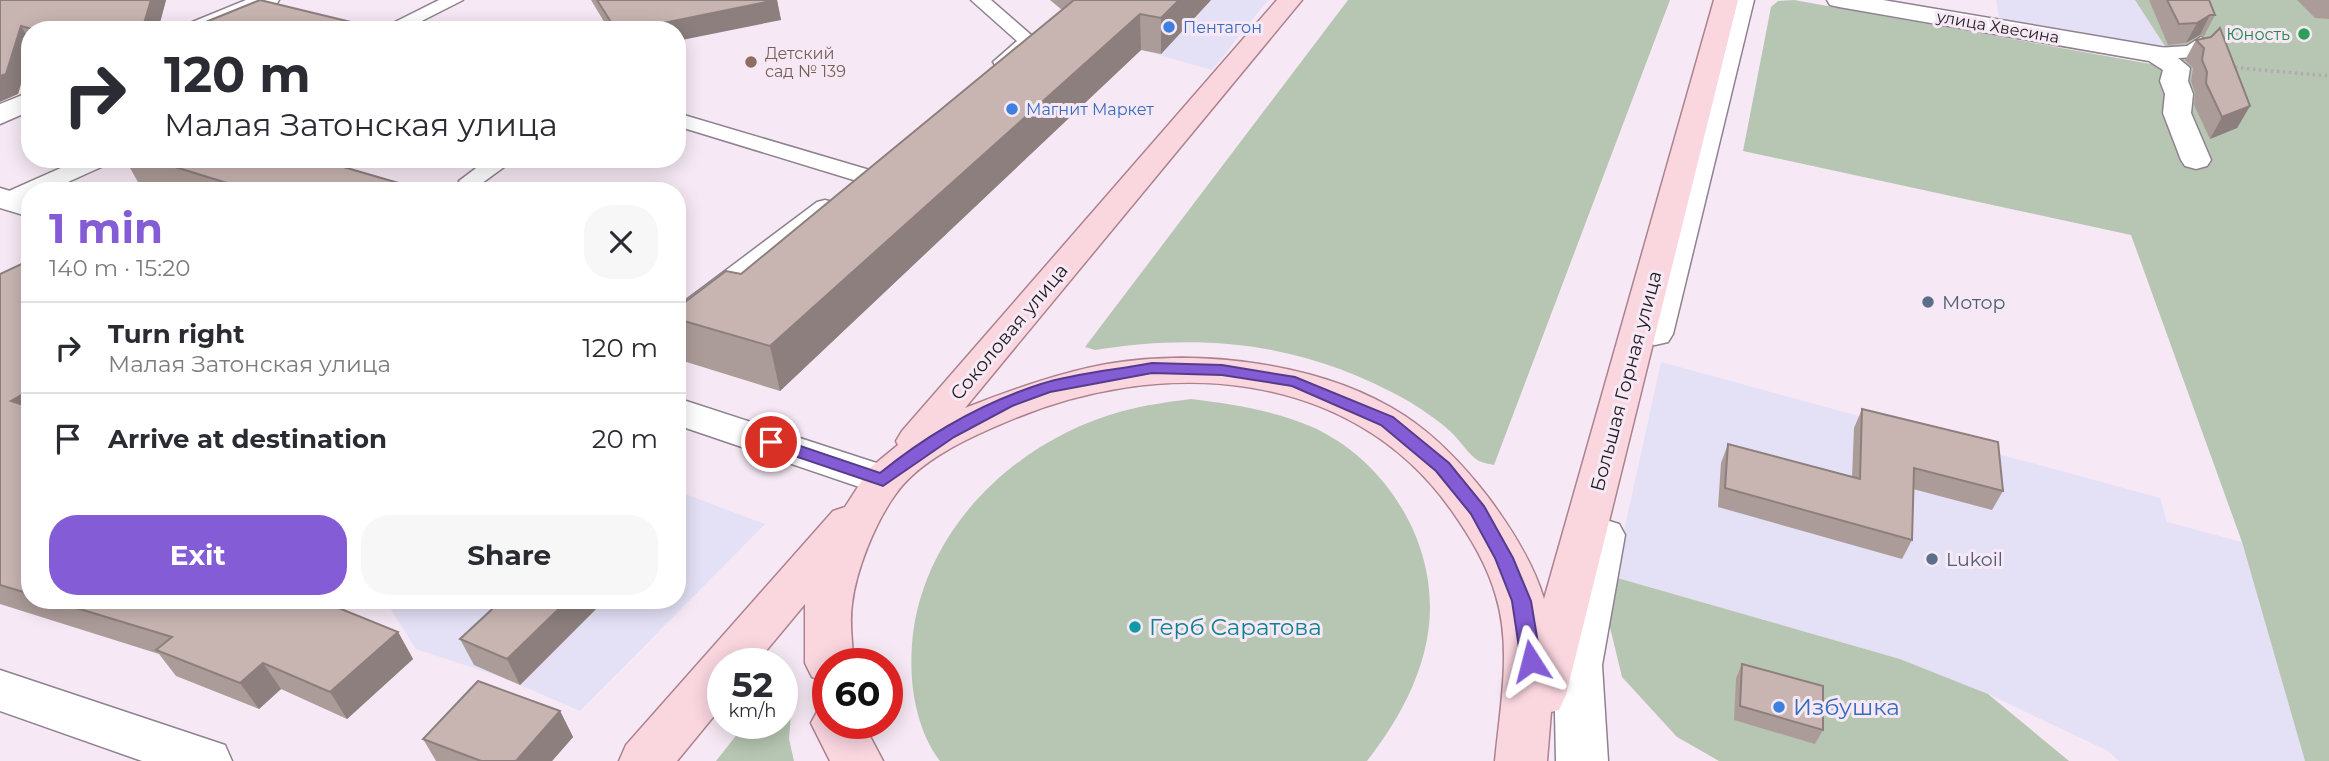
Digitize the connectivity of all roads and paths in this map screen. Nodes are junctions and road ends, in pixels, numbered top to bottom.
1 (267, 0) edge
2 (454, 0) edge
3 (980, 0) edge
4 (1290, 0) edge
5 (1726, 0) edge
6 (1742, 0) edge
7 (1839, 0) edge
8 (199, 19) edge
9 (408, 21) edge
10 (2201, 43) edge
11 (2157, 54) junction
12 (2248, 70) dead end
13 (988, 75) edge
14 (2329, 76) edge
15 (21, 104) edge
16 (0, 114) edge
17 (686, 121) edge
18 (885, 159) edge
19 (2196, 160) dead end
20 (82, 168) edge
21 (490, 168) edge
22 (865, 176) junction
23 (470, 181) dead end
24 (53, 182) edge
25 (686, 313) edge
26 (686, 414) edge
27 (883, 480) junction
28 (741, 648) edge
29 (829, 648) edge
30 (707, 688) edge
31 (0, 690) edge
32 (845, 739) edge
33 (206, 761) edge
34 (645, 761) edge
35 (857, 761) edge
36 (1522, 761) edge
37 (1582, 761) edge

1 - 8 street
2 - 9 lane
3 - 13 lane
4 - 27 main road, Соколовая улица
5 - 36 main road, Большая Горная улица
6 - 37 street
7 - 11 street, улица Хвесина
10 - 11 lane
11 - 19 street
12 - 14 path
15 - 16 street
17 - 22 lane
18 - 22 lane
20 - 24 lane
21 - 23 lane
22 - 25 lane
26 - 27 street
27 - 28 main road, Соколовая улица
27 - 29 main road
27 - 36 main road
30 - 34 main road
31 - 33 street
32 - 35 main road

